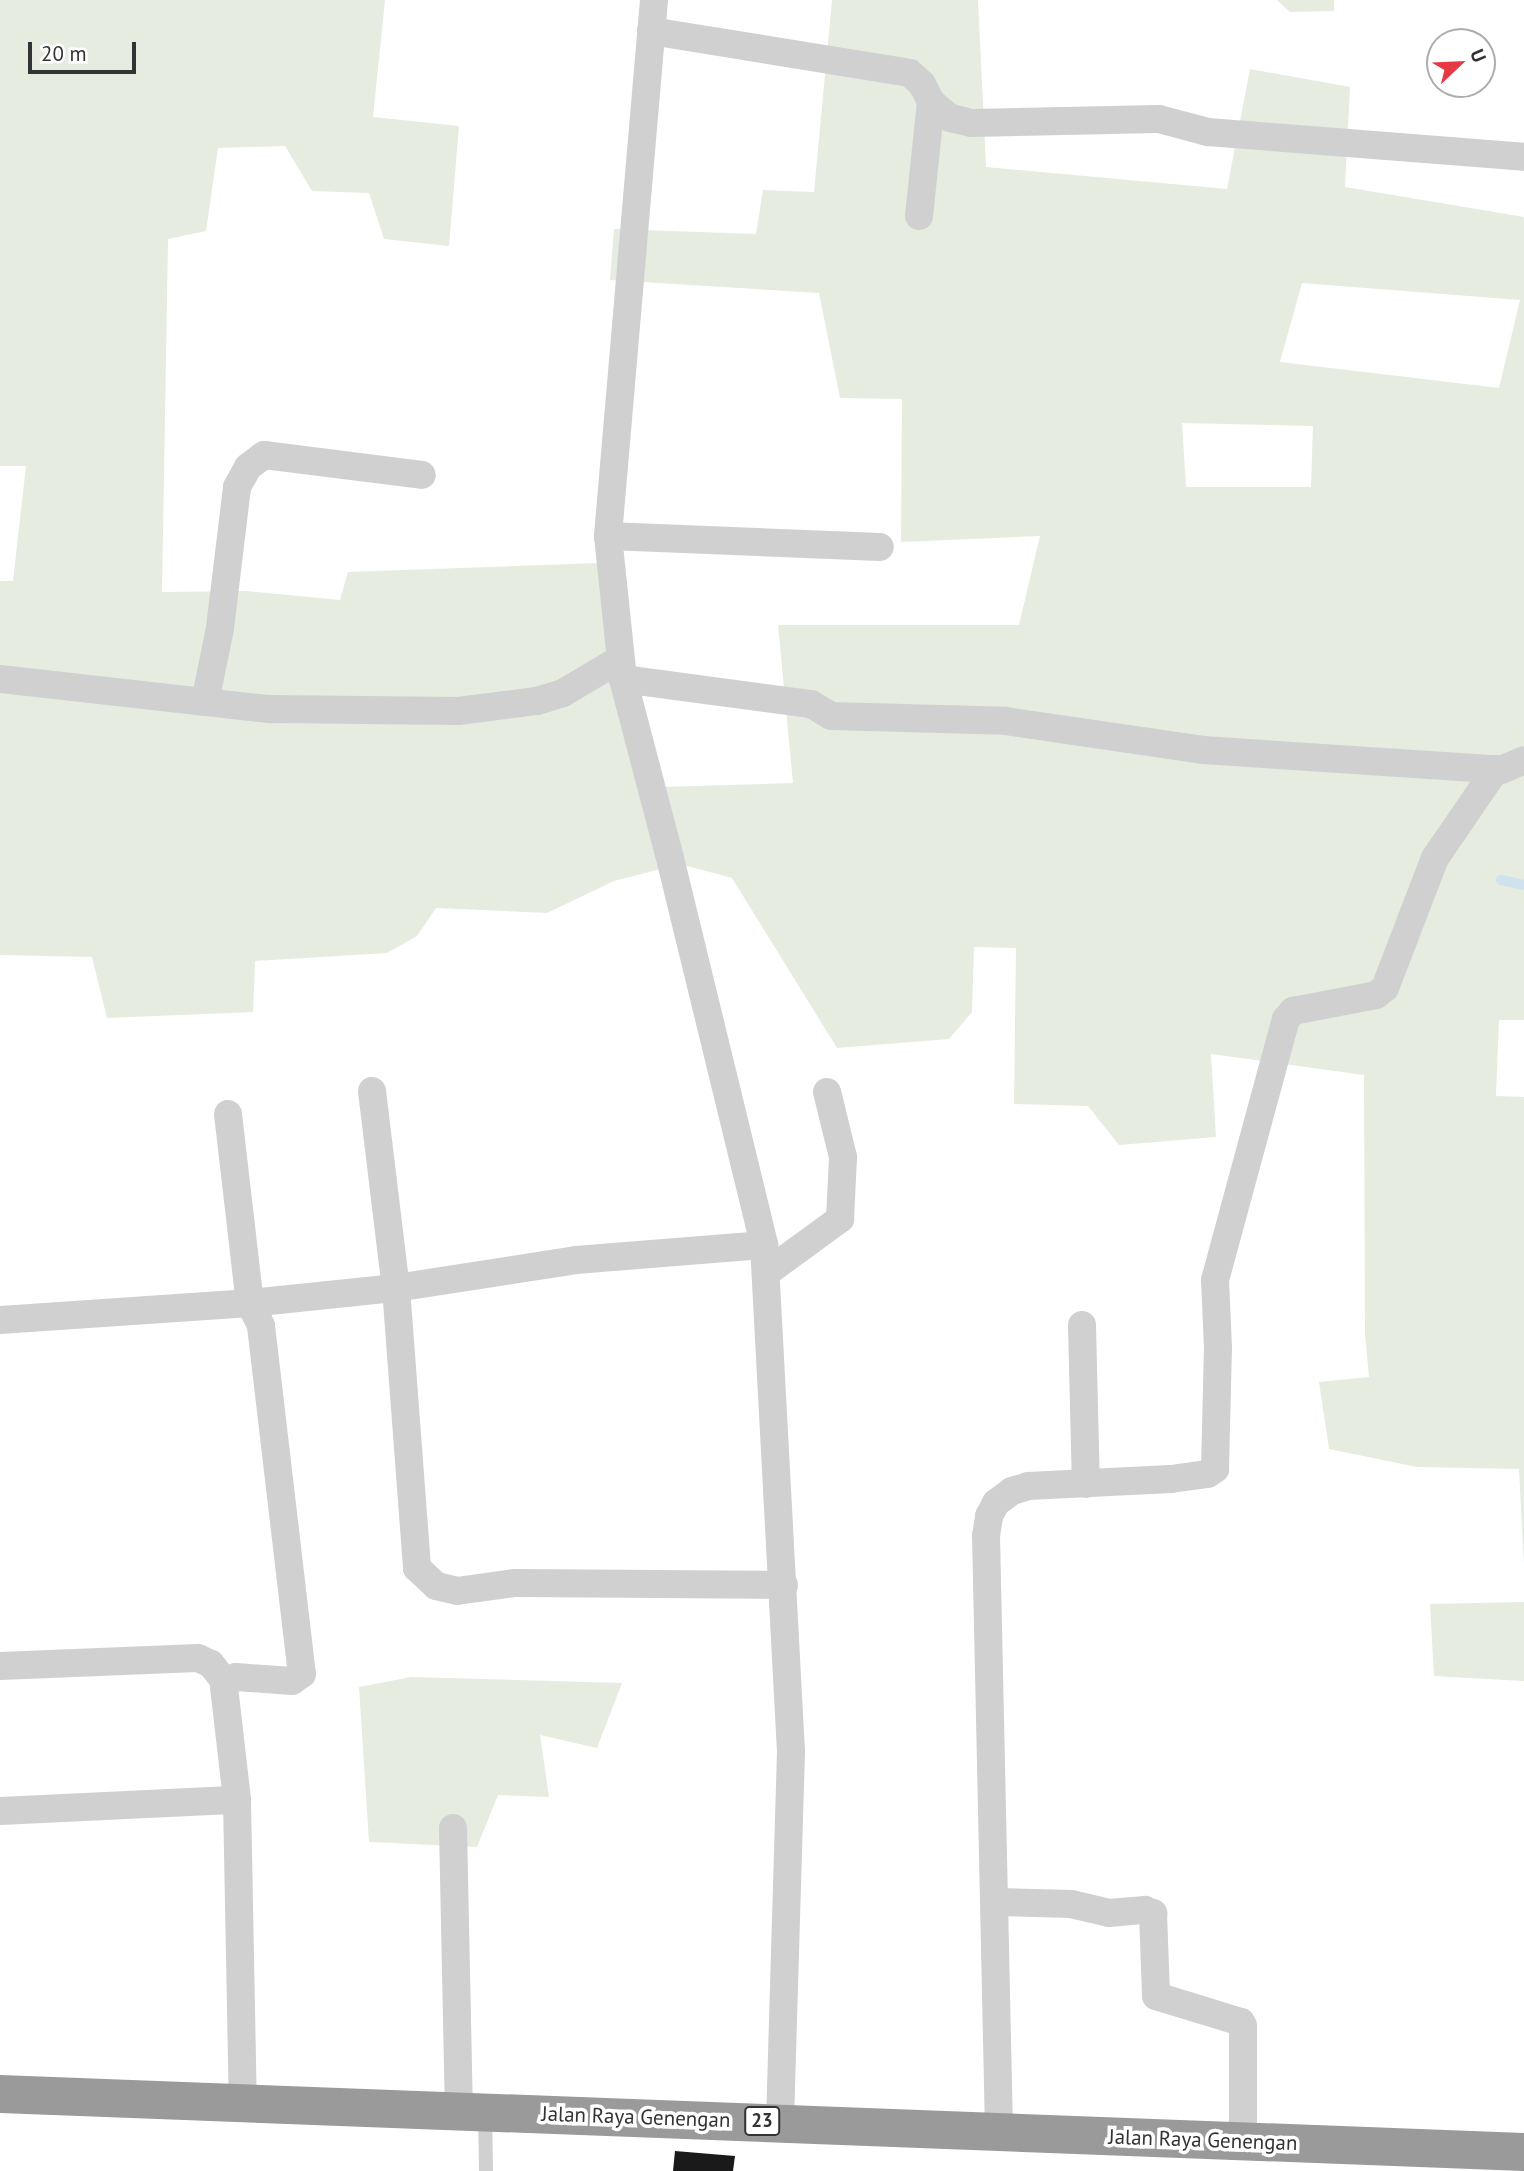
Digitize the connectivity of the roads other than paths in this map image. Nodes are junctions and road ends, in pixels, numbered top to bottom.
1 (654, 0) edge
2 (651, 31) junction
3 (931, 102) junction
4 (1524, 157) edge
5 (919, 216) dead end
6 (422, 475) dead end
7 (608, 536) junction
8 (880, 547) dead end
9 (621, 669) junction
10 (0, 679) edge
11 (205, 702) junction
12 (1524, 760) edge
13 (1496, 769) junction
14 (372, 1091) dead end
15 (827, 1092) dead end
16 (228, 1114) dead end
17 (764, 1245) junction
18 (766, 1273) junction
19 (396, 1288) junction
20 (250, 1303) junction
21 (0, 1320) edge
22 (1082, 1325) dead end
23 (1086, 1484) junction
24 (784, 1585) junction
25 (0, 1666) edge
26 (226, 1683) junction
27 (237, 1800) junction
28 (0, 1811) edge
29 (453, 1828) dead end
30 (996, 1902) junction
31 (0, 2094) edge
32 (243, 2103) junction
33 (472, 2112) junction
34 (780, 2122) junction
35 (999, 2131) junction
36 (1242, 2142) junction
37 (1524, 2152) edge
38 (486, 2171) edge

1 - 2 street
2 - 3 street
2 - 7 street
3 - 4 street
3 - 5 street
6 - 11 street
7 - 8 street
7 - 9 street
9 - 11 street
9 - 13 street
9 - 17 street
10 - 11 street
12 - 13 street
13 - 23 street
14 - 19 street
15 - 18 street
16 - 20 street
17 - 18 street
17 - 19 street
18 - 24 street
19 - 20 street
19 - 24 street
20 - 21 street
20 - 26 street
22 - 23 street
23 - 30 street
24 - 34 street
25 - 26 street
26 - 27 street
27 - 28 street
27 - 32 street
29 - 33 street
30 - 35 street
30 - 36 street
31 - 32 highway, Jalan Raya Genengan / 23
32 - 33 highway, Jalan Raya Genengan / 23
33 - 34 highway, Jalan Raya Genengan / 23
33 - 38 lane
34 - 35 highway, Jalan Raya Genengan / 23
35 - 36 highway, Jalan Raya Genengan / 23
36 - 37 highway, Jalan Raya Genengan / 23

